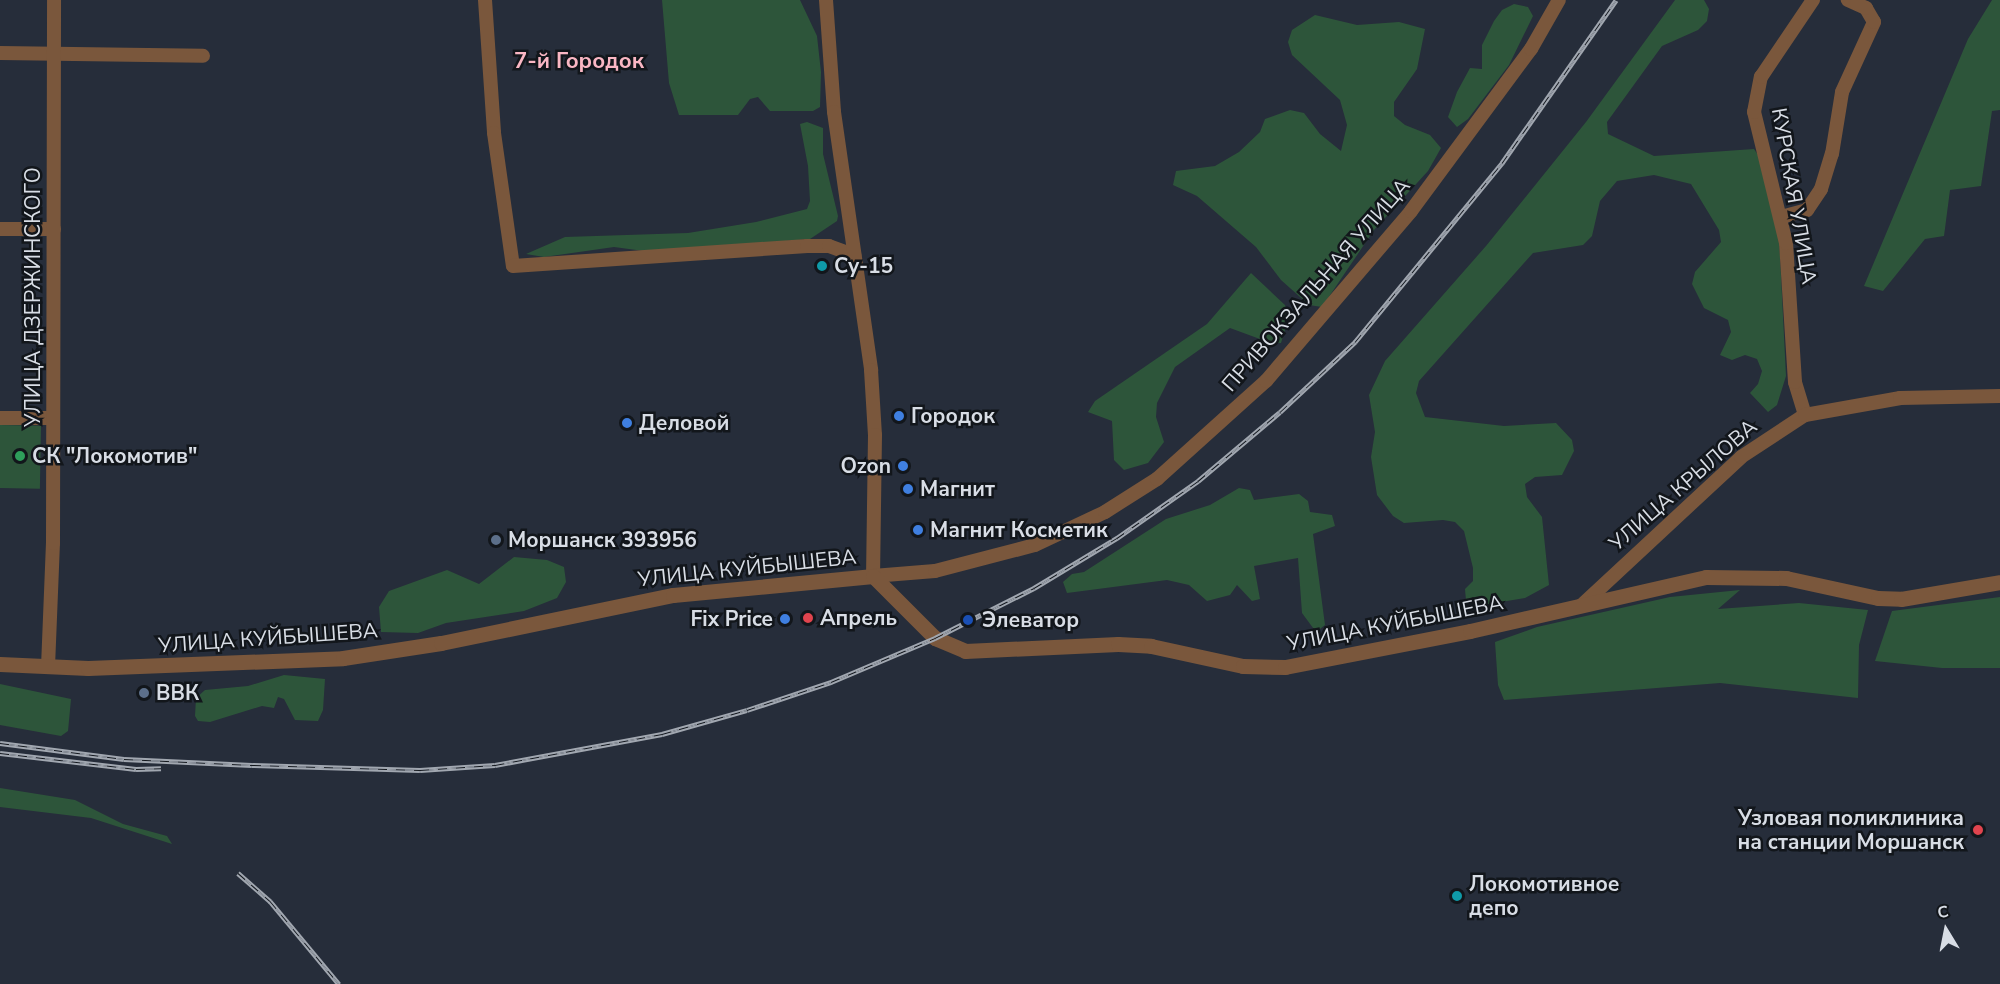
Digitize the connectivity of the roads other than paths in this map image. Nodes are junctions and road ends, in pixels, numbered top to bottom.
1 (54, 0) edge
2 (485, 0) edge
3 (826, 0) edge
4 (1813, 0) edge
5 (1848, 0) edge
6 (1554, 1) edge
7 (0, 53) edge
8 (54, 54) junction
9 (203, 56) dead end
10 (1781, 218) junction
11 (0, 229) edge
12 (54, 229) junction
13 (854, 255) junction
14 (2000, 396) edge
15 (1805, 415) junction
16 (0, 417) edge
17 (53, 418) junction
18 (873, 576) junction
19 (2000, 582) edge
20 (1582, 605) junction
21 (0, 664) edge
22 (48, 667) junction

1 - 8 street, УЛИЦА ДЗЕРЖИНСКОГО
2 - 13 street
3 - 13 street
4 - 10 street, КУРСКАЯ УЛИЦА
5 - 10 street
6 - 18 street, ПРИВОКЗАЛЬНАЯ УЛИЦА
7 - 8 street
8 - 9 street
8 - 12 street, УЛИЦА ДЗЕРЖИНСКОГО
10 - 15 street, КУРСКАЯ УЛИЦА
11 - 12 street
12 - 17 street, УЛИЦА ДЗЕРЖИНСКОГО
13 - 18 street
14 - 15 street, УЛИЦА КРЫЛОВА
15 - 20 street, УЛИЦА КРЫЛОВА
16 - 17 street
17 - 22 street, УЛИЦА ДЗЕРЖИНСКОГО
18 - 20 street, УЛИЦА КУЙБЫШЕВА
18 - 22 street, УЛИЦА КУЙБЫШЕВА
19 - 20 street, УЛИЦА КУЙБЫШЕВА
21 - 22 street, УЛИЦА КУЙБЫШЕВА

